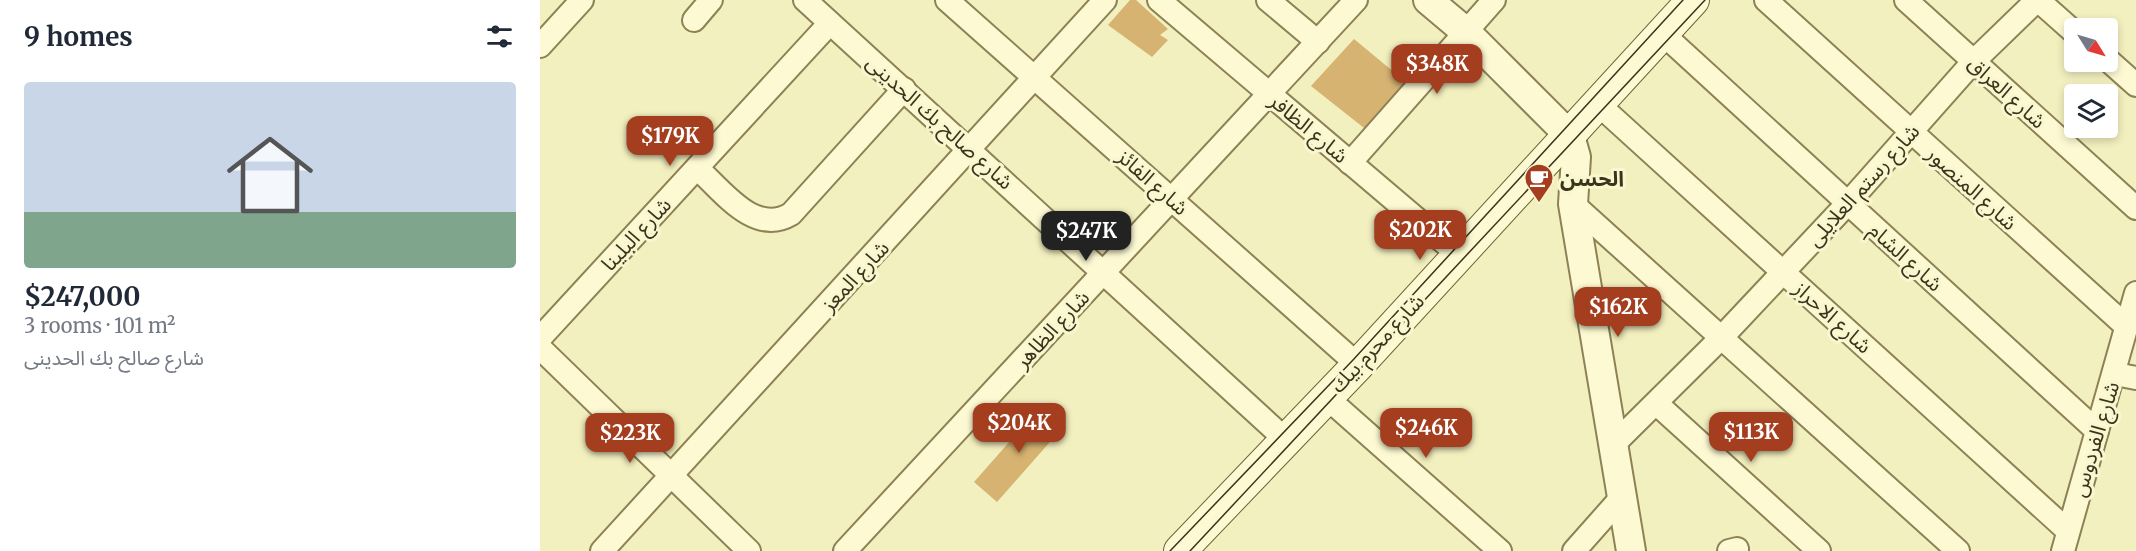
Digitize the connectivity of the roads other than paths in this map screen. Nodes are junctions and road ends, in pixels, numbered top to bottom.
1 (582, 0) edge
2 (711, 0) edge
3 (805, 0) edge
4 (947, 0) edge
5 (1105, 0) edge
6 (1159, 0) edge
7 (1268, 0) edge
8 (1356, 0) edge
9 (1428, 0) edge
10 (1494, 0) edge
11 (1693, 0) edge
12 (1766, 0) edge
13 (1906, 0) edge
14 (2038, 0) edge
15 (694, 20) dead end
16 (830, 23) junction
17 (2064, 23) edge
18 (1466, 32) junction
19 (1663, 34) junction
20 (1318, 42) junction
21 (540, 46) edge
22 (1973, 62) junction
23 (2118, 69) edge
24 (1035, 78) junction
25 (2136, 85) edge
26 (904, 90) junction
27 (1269, 94) junction
28 (1598, 104) junction
29 (1911, 133) junction
30 (1570, 136) junction
31 (970, 150) junction
32 (1350, 163) junction
33 (697, 168) junction
34 (1172, 200) junction
35 (1848, 203) junction
36 (1573, 204) junction
37 (2136, 208) edge
38 (1459, 255) junction
39 (1783, 272) junction
40 (1104, 273) junction
41 (2136, 293) edge
42 (2126, 326) junction
43 (1722, 337) junction
44 (540, 338) edge
45 (540, 348) edge
46 (1358, 364) junction
47 (2126, 376) edge
48 (1326, 397) junction
49 (1657, 404) junction
50 (2097, 431) junction
51 (1286, 440) junction
52 (1612, 446) junction
53 (672, 476) junction
54 (1621, 498) junction
55 (2066, 541) edge
56 (602, 551) edge
57 (749, 551) edge
58 (846, 551) edge
59 (1180, 551) edge
60 (1500, 551) edge
61 (1574, 551) edge
62 (1631, 551) edge
63 (1819, 551) edge
64 (1958, 551) edge

1 - 21 street
2 - 15 street
3 - 16 street, شارع صالح بك الحدينى
4 - 24 street, شارع الفائز
5 - 24 street, شارع المعز
6 - 27 street, شارع الظافر
7 - 20 street
8 - 20 street, شارع الظاهر
9 - 18 street
10 - 18 street
11 - 19 main road, شارع محرم بيك
12 - 29 street, شارع المنصور
13 - 22 street, شارع العراق
14 - 17 street
14 - 22 street, شارع رستم العلايلى
16 - 26 street, شارع صالح بك الحدينى
16 - 33 street, شارع البلينا
18 - 30 street
18 - 32 street
19 - 28 main road, شارع محرم بيك
19 - 35 street, شارع الشام
20 - 27 street, شارع الظاهر
22 - 29 street, شارع رستم العلايلى
22 - 37 street, شارع العراق
23 - 25 street
24 - 31 street, شارع المعز
24 - 34 street, شارع الفائز
26 - 31 street, شارع صالح بك الحدينى
26 - 33 street
27 - 32 street, شارع الظافر
27 - 34 street, شارع الظاهر
28 - 30 main road, شارع محرم بيك
28 - 39 street, شارع الاحراز
29 - 35 street, شارع رستم العلايلى
29 - 42 street, شارع المنصور
30 - 36 street
30 - 38 main road, شارع محرم بيك
31 - 40 street, شارع صالح بك الحدينى
31 - 53 street, شارع المعز
32 - 38 street, شارع الظافر
33 - 44 street, شارع البلينا
34 - 40 street, شارع الظاهر
34 - 46 street, شارع الفائز
35 - 39 street, شارع رستم العلايلى
35 - 50 street, شارع الشام
36 - 43 street
36 - 52 street
38 - 46 main road, شارع محرم بيك
39 - 43 street, شارع رستم العلايلى
39 - 55 street, شارع الاحراز
40 - 51 street, شارع صالح بك الحدينى
40 - 58 street, شارع الظاهر
41 - 42 street, شارع الفردوس
42 - 47 street, شارع الفردوس
43 - 49 street, شارع رستم العلايلى
43 - 64 street
45 - 53 street
46 - 48 main road, شارع محرم بيك
47 - 50 street, شارع الفردوس
48 - 51 main road, شارع محرم بيك
48 - 60 street
49 - 52 street, شارع رستم العلايلى
49 - 63 street
50 - 55 street, شارع الفردوس
51 - 59 main road, شارع محرم بيك
52 - 54 street
53 - 56 street, شارع المعز
53 - 57 street
54 - 61 street
54 - 62 street

